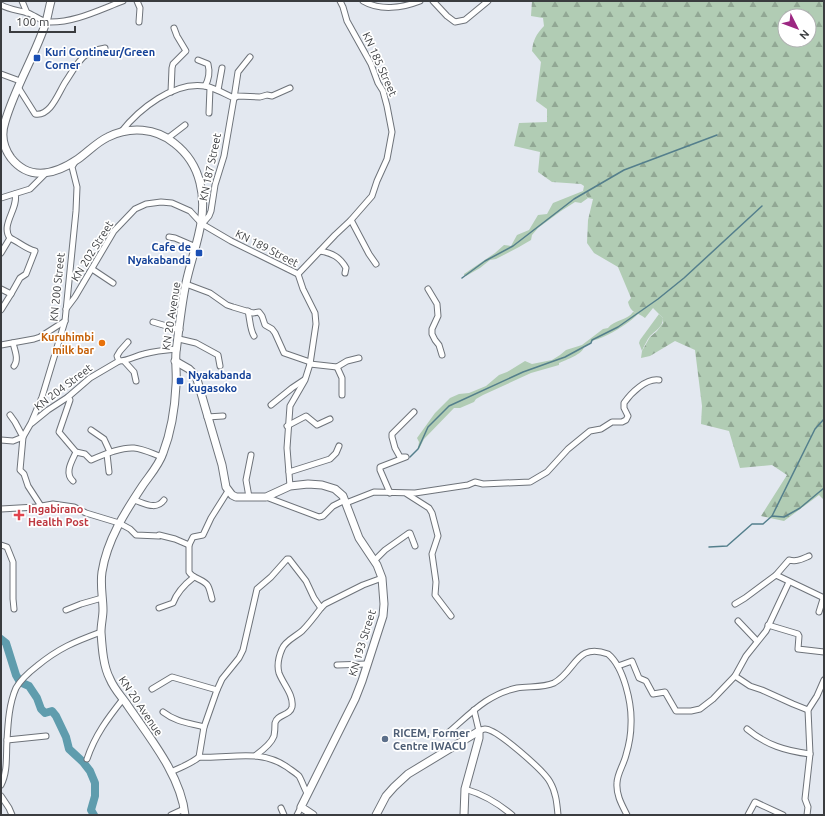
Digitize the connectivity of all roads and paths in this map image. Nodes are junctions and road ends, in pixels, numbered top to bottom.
1 (22, 1) edge
2 (51, 1) edge
3 (123, 1) edge
4 (137, 1) edge
5 (340, 1) edge
6 (363, 1) edge
7 (420, 1) edge
8 (433, 1) edge
9 (488, 1) edge
10 (1, 5) edge
11 (27, 13) junction
12 (46, 22) junction
13 (139, 22) dead end
14 (174, 28) dead end
15 (105, 48) dead end
16 (250, 57) dead end
17 (198, 60) dead end
18 (222, 68) dead end
19 (1, 74) edge
20 (19, 84) junction
21 (207, 87) junction
22 (290, 88) dead end
23 (218, 90) junction
24 (171, 92) junction
25 (234, 98) junction
26 (209, 113) dead end
27 (3, 124) edge
28 (185, 125) dead end
29 (121, 132) junction
30 (168, 138) junction
31 (77, 160) junction
32 (45, 174) junction
33 (15, 194) junction
34 (1, 198) edge
35 (351, 220) junction
36 (202, 224) junction
37 (169, 237) dead end
38 (10, 238) junction
39 (196, 247) junction
40 (320, 251) junction
41 (1, 253) edge
42 (376, 264) dead end
43 (92, 269) junction
44 (345, 273) dead end
45 (298, 274) junction
46 (113, 283) dead end
47 (186, 284) junction
48 (1, 289) edge
49 (428, 289) dead end
50 (11, 294) junction
51 (66, 308) junction
52 (1, 310) edge
53 (248, 311) junction
54 (65, 321) junction
55 (153, 322) dead end
56 (180, 330) junction
57 (254, 336) dead end
58 (178, 338) junction
59 (128, 342) dead end
60 (13, 343) junction
61 (1, 344) edge
62 (177, 349) junction
63 (442, 355) dead end
64 (359, 358) dead end
65 (122, 361) junction
66 (175, 361) junction
67 (310, 363) junction
68 (14, 366) dead end
69 (220, 366) dead end
70 (337, 367) junction
71 (305, 380) junction
72 (659, 380) dead end
73 (136, 381) dead end
74 (342, 395) dead end
75 (68, 397) junction
76 (271, 405) dead end
77 (414, 412) dead end
78 (10, 415) dead end
79 (223, 416) dead end
80 (207, 417) junction
81 (330, 419) dead end
82 (32, 423) junction
83 (287, 426) junction
84 (91, 430) dead end
85 (23, 437) junction
86 (1, 440) edge
87 (339, 446) dead end
88 (76, 452) junction
89 (108, 453) junction
90 (251, 455) dead end
91 (162, 457) junction
92 (109, 472) dead end
93 (289, 472) junction
94 (73, 481) dead end
95 (290, 486) junction
96 (228, 491) junction
97 (390, 493) junction
98 (406, 493) junction
99 (249, 497) junction
100 (266, 497) junction
101 (134, 500) junction
102 (164, 500) dead end
103 (345, 502) junction
104 (41, 506) junction
105 (1, 509) edge
106 (119, 523) junction
107 (1, 545) edge
108 (189, 546) junction
109 (416, 546) dead end
110 (810, 556) dead end
111 (374, 561) junction
112 (776, 575) junction
113 (194, 577) junction
114 (382, 578) junction
115 (789, 582) junction
116 (102, 598) junction
117 (212, 599) dead end
118 (735, 604) dead end
119 (159, 608) dead end
120 (321, 608) junction
121 (14, 609) dead end
122 (66, 610) dead end
123 (819, 612) dead end
124 (452, 616) dead end
125 (738, 621) dead end
126 (768, 625) junction
127 (101, 632) junction
128 (757, 642) junction
129 (824, 652) edge
130 (367, 664) junction
131 (337, 665) dead end
132 (618, 666) junction
133 (735, 676) junction
134 (824, 680) edge
135 (152, 689) dead end
136 (217, 690) junction
137 (123, 699) junction
138 (474, 710) junction
139 (808, 710) junction
140 (163, 712) dead end
141 (204, 727) junction
142 (747, 729) dead end
143 (480, 731) junction
144 (449, 732) dead end
145 (46, 736) dead end
146 (7, 740) junction
147 (810, 754) junction
148 (256, 755) junction
149 (199, 757) junction
150 (87, 759) dead end
151 (171, 772) junction
152 (1, 785) edge
153 (464, 789) junction
154 (307, 793) junction
155 (1, 796) edge
156 (301, 807) junction
157 (281, 808) dead end
158 (185, 812) edge
159 (12, 815) edge
160 (170, 815) edge
161 (284, 815) edge
162 (297, 815) edge
163 (313, 815) edge
164 (376, 815) edge
165 (464, 815) edge
166 (512, 815) edge
167 (558, 815) edge
168 (627, 815) edge
169 (748, 815) edge
170 (783, 815) edge
171 (807, 815) edge

1 - 11 street
2 - 12 main road
3 - 12 street
4 - 13 street
5 - 35 street, KN 185 Street
6 - 7 street
8 - 9 street
10 - 11 street
11 - 12 street
12 - 20 main road
14 - 24 street
15 - 20 street
16 - 25 street, KN 187 Street
17 - 21 street
18 - 23 street
19 - 20 street
20 - 27 main road
21 - 23 street
21 - 24 street
21 - 26 street
22 - 25 street
23 - 25 street
24 - 29 street
25 - 36 street, KN 187 Street
27 - 32 main road
28 - 30 street
29 - 30 main road, KN 20 Avenue
29 - 31 main road, KN 20 Avenue
30 - 36 main road, KN 20 Avenue
31 - 32 main road, KN 20 Avenue
31 - 51 street, KN 200 Street
32 - 33 street
33 - 34 street
33 - 38 street
35 - 40 street, KN 185 Street
35 - 42 street
36 - 39 main road, KN 20 Avenue
36 - 43 street, KN 202 Street
36 - 45 street, KN 189 Street
37 - 39 street
38 - 41 street
38 - 50 street
39 - 47 main road, KN 20 Avenue
40 - 44 street
40 - 45 street, KN 185 Street
43 - 46 street
43 - 51 street, KN 202 Street
45 - 67 street, KN 189 Street
47 - 53 street
47 - 56 main road, KN 20 Avenue
48 - 50 street
49 - 63 street
50 - 52 street
51 - 54 street, KN 200 Street
53 - 57 street
53 - 67 street
54 - 60 street
54 - 82 street, KN 200 Street
55 - 56 street
56 - 58 main road, KN 20 Avenue
58 - 62 main road, KN 20 Avenue
58 - 69 street
59 - 65 street
60 - 61 street
60 - 68 street
62 - 65 street, KN 204 Street
62 - 66 main road, KN 20 Avenue
64 - 70 street
65 - 73 street
65 - 75 street, KN 204 Street
66 - 80 main road
66 - 91 main road, KN 20 Avenue
67 - 70 street
67 - 71 street, KN 189 Street
70 - 74 street
71 - 76 street
71 - 83 street, KN 189 Street
72 - 98 street
75 - 82 street, KN 204 Street
75 - 88 street
77 - 97 street
78 - 85 street
79 - 80 street
80 - 96 main road
81 - 83 street
82 - 85 street, KN 200 Street
83 - 93 street, KN 189 Street
84 - 89 street
85 - 86 street
85 - 104 street
87 - 93 street
88 - 89 street
88 - 94 street
89 - 91 street
89 - 92 street
90 - 99 street
91 - 101 main road, KN 20 Avenue
93 - 95 street, KN 189 Street
95 - 100 main road, KN 193 Street
95 - 103 main road, KN 193 Street
96 - 99 main road, KN 193 Street
96 - 108 street
97 - 98 street
97 - 103 street
98 - 124 street
99 - 100 main road, KN 193 Street
100 - 103 street
101 - 102 street
101 - 106 main road, KN 20 Avenue
103 - 111 main road, KN 193 Street
104 - 105 street
104 - 106 street
106 - 108 street
106 - 116 main road, KN 20 Avenue
107 - 121 street
108 - 113 street
109 - 111 street
110 - 112 street
111 - 114 main road, KN 193 Street
112 - 115 street
112 - 118 street
113 - 117 street
113 - 119 street
114 - 120 street
114 - 130 main road, KN 193 Street
115 - 123 street
115 - 126 street
116 - 122 street
116 - 127 main road, KN 20 Avenue
120 - 136 street
120 - 148 street
125 - 128 street
126 - 128 street
126 - 129 street
127 - 137 main road, KN 20 Avenue
127 - 146 street
128 - 133 street
130 - 131 street
130 - 154 main road, KN 193 Street
132 - 133 street
132 - 138 street
132 - 168 street
133 - 139 street
134 - 139 street
135 - 136 street
136 - 141 street
137 - 150 street
137 - 151 main road, KN 20 Avenue
138 - 143 street
138 - 144 street
139 - 147 street
140 - 141 street
141 - 149 street
142 - 147 street
143 - 153 main road
143 - 164 main road
143 - 167 street
145 - 146 street
146 - 152 street
147 - 171 street
148 - 149 street
148 - 154 street
149 - 151 street
151 - 158 main road, KN 20 Avenue
153 - 165 main road
153 - 166 street
154 - 156 main road, KN 193 Street
155 - 159 street
156 - 162 street
156 - 163 main road
157 - 161 street
158 - 160 street
169 - 170 street

